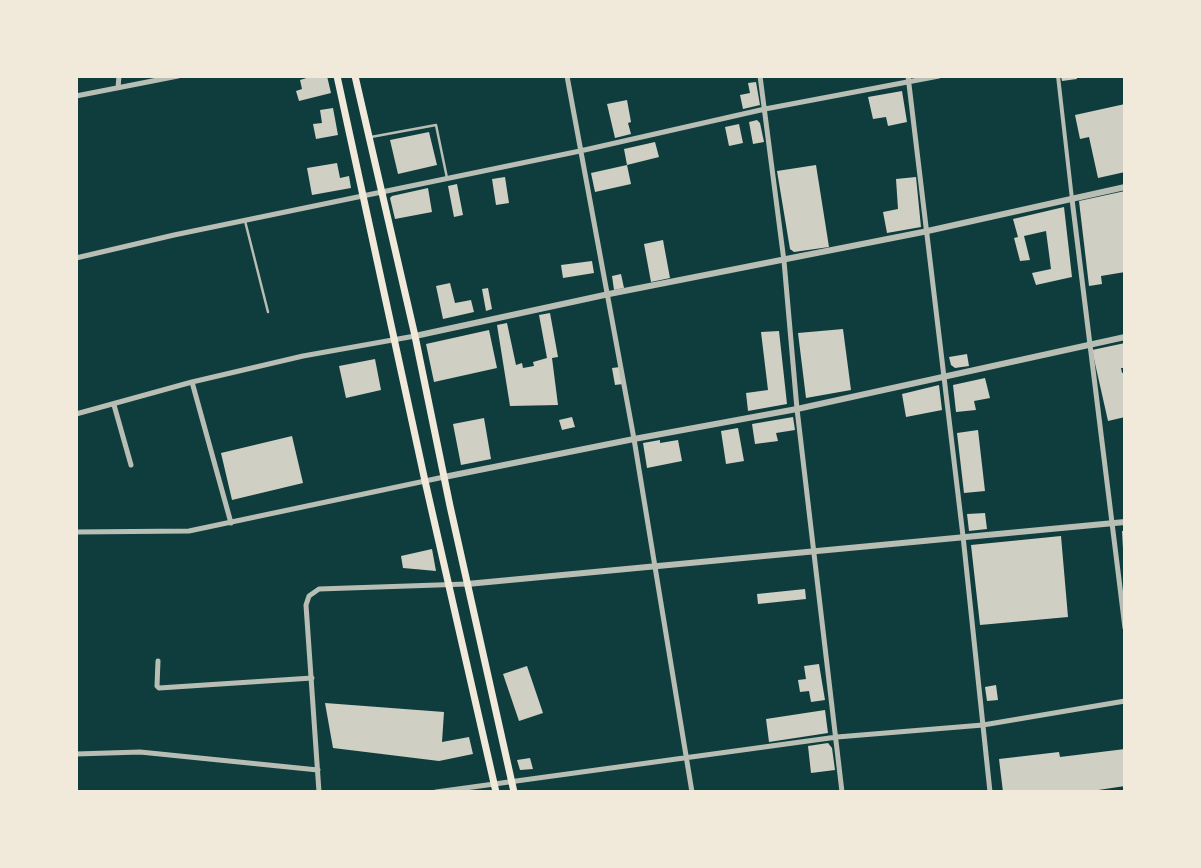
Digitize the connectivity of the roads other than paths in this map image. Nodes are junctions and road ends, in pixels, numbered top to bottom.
1 (119, 76) edge
2 (178, 76) edge
3 (337, 76) edge
4 (355, 76) edge
5 (567, 76) edge
6 (760, 76) edge
7 (908, 76) edge
8 (939, 76) edge
9 (1058, 76) edge
10 (909, 83) junction
11 (118, 88) junction
12 (76, 96) edge
13 (765, 109) junction
14 (369, 137) junction
15 (580, 151) junction
16 (447, 178) junction
17 (1125, 187) edge
18 (381, 192) junction
19 (363, 195) junction
20 (1072, 199) junction
21 (245, 220) junction
22 (927, 232) junction
23 (76, 258) edge
24 (784, 261) junction
25 (609, 294) junction
26 (268, 312) dead end
27 (415, 336) junction
28 (1125, 337) edge
29 (395, 339) junction
30 (1088, 345) junction
31 (944, 376) junction
32 (192, 382) junction
33 (114, 405) junction
34 (797, 409) junction
35 (76, 414) edge
36 (634, 439) junction
37 (131, 465) dead end
38 (444, 477) junction
39 (425, 480) junction
40 (231, 522) junction
41 (1125, 522) edge
42 (1112, 523) junction
43 (76, 532) edge
44 (962, 536) junction
45 (815, 550) junction
46 (656, 566) junction
47 (467, 584) junction
48 (450, 585) junction
49 (1125, 628) edge
50 (158, 661) dead end
51 (312, 678) junction
52 (1125, 701) edge
53 (982, 725) junction
54 (836, 737) junction
55 (76, 754) edge
56 (687, 759) junction
57 (318, 770) junction
58 (512, 783) junction
59 (495, 788) edge
60 (319, 792) edge
61 (436, 792) edge
62 (514, 792) edge
63 (692, 792) edge
64 (842, 792) edge
65 (990, 792) edge

1 - 11 street
2 - 11 street
3 - 19 main road
4 - 14 main road
5 - 15 street
6 - 13 street
7 - 10 street
8 - 10 street
9 - 20 street
10 - 13 street
10 - 22 street
11 - 12 street
13 - 15 street
13 - 24 street
14 - 16 lane
14 - 18 main road
15 - 16 street
15 - 25 street
16 - 18 street
17 - 20 street
18 - 19 street
18 - 27 main road
19 - 21 street
19 - 29 main road
20 - 22 street
20 - 30 street
21 - 23 street
21 - 26 lane
22 - 24 street
22 - 31 street
24 - 25 street
24 - 34 street
25 - 27 street
25 - 36 street
27 - 29 street
27 - 38 main road
28 - 30 street
29 - 32 street
29 - 39 main road
30 - 31 street
30 - 42 street
31 - 34 street
31 - 44 street
32 - 33 street
32 - 40 street
33 - 35 street
33 - 37 street
34 - 36 street
34 - 45 street
36 - 38 street
36 - 46 street
38 - 39 street
38 - 47 main road
39 - 40 street
39 - 48 main road
40 - 43 street
41 - 42 street
42 - 44 street
42 - 49 street
44 - 45 street
44 - 53 street
45 - 46 street
45 - 54 street
46 - 47 street
46 - 56 street
47 - 48 street
47 - 58 main road
48 - 51 street
48 - 59 main road
50 - 51 street
51 - 57 street
52 - 53 street
53 - 54 street
53 - 65 street
54 - 56 street
54 - 64 street
55 - 57 street
56 - 58 street
56 - 63 street
57 - 60 street
58 - 59 street
58 - 62 main road
59 - 61 street

